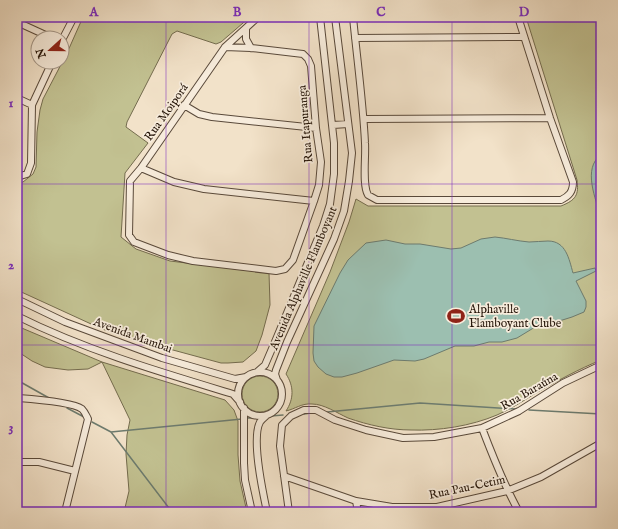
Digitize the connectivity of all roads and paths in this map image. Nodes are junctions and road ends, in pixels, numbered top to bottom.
1 (74, 17) edge
2 (258, 17) edge
3 (320, 17) edge
4 (335, 17) edge
5 (353, 17) edge
6 (518, 17) edge
7 (17, 22) edge
8 (246, 29) junction
9 (34, 30) edge
10 (68, 30) edge
11 (523, 37) junction
12 (355, 38) junction
13 (225, 47) junction
14 (251, 48) junction
15 (48, 70) edge
16 (17, 98) edge
17 (32, 105) junction
18 (184, 105) junction
19 (550, 118) junction
20 (364, 119) junction
21 (348, 124) junction
22 (333, 125) junction
23 (316, 128) junction
24 (141, 168) junction
25 (17, 177) edge
26 (314, 201) junction
27 (285, 269) joint
28 (17, 299) edge
29 (17, 316) edge
30 (601, 365) edge
31 (257, 372) junction
32 (246, 377) junction
33 (277, 380) junction
34 (17, 398) edge
35 (240, 402) junction
36 (244, 408) junction
37 (266, 415) junction
38 (482, 428) junction
39 (601, 443) edge
40 (17, 462) edge
41 (75, 471) junction
42 (284, 476) junction
43 (507, 491) junction
44 (356, 501) junction
45 (438, 510) edge
46 (66, 512) edge
47 (252, 512) edge
48 (268, 512) edge
49 (289, 512) edge
50 (358, 512) edge
51 (519, 512) edge

1 - 10 street
2 - 8 street, Rua Moiporá
3 - 22 street, Avenida Alphaville Flamboyant
4 - 21 street, Avenida Alphaville Flamboyant
5 - 12 street
6 - 11 street
7 - 9 street
8 - 13 street, Rua Moiporá
8 - 14 street
11 - 12 street
11 - 19 street
12 - 20 street
13 - 14 street
13 - 18 street, Rua Moiporá
14 - 23 street, Rua Itapuranga
15 - 17 street
16 - 17 street
17 - 25 street
18 - 23 street
18 - 24 street, Rua Moiporá
19 - 20 street
19 - 20 street
21 - 22 street
21 - 33 street, Avenida Alphaville Flamboyant
22 - 31 street, Avenida Alphaville Flamboyant
23 - 26 street, Rua Itapuranga
24 - 26 street
24 - 27 street, Rua Moiporá
26 - 27 street, Rua Itapuranga
28 - 32 street, Avenida Mambai
29 - 35 street
30 - 38 street, Rua Baraúna
31 - 32 street
31 - 33 street
32 - 35 street
33 - 37 street
34 - 41 street
35 - 36 street
36 - 37 street
36 - 47 street
37 - 48 street
38 - 42 street, Rua Baraúna
38 - 43 street
39 - 43 street, Rua Pau-Cetim
40 - 41 street
41 - 46 street
42 - 44 street, Rua Pau-Cetim
42 - 49 street
43 - 45 street, Rua Pau-Cetim
43 - 51 street
44 - 45 street, Rua Pau-Cetim
44 - 50 street

